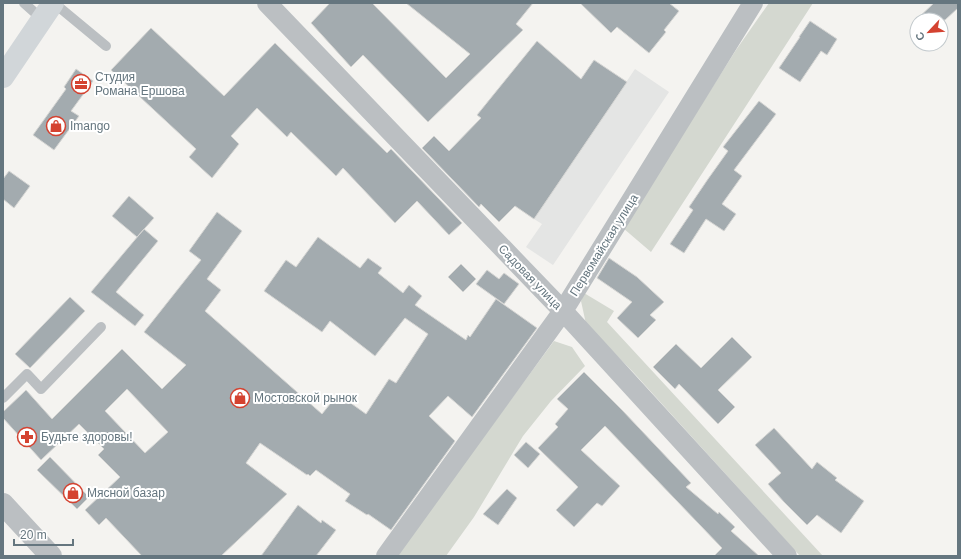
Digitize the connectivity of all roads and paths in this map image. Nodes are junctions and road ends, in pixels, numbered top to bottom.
1 (24, 3) edge
2 (267, 3) edge
3 (753, 3) edge
4 (49, 8) edge
5 (106, 46) dead end
6 (3, 77) edge
7 (563, 311) junction
8 (101, 327) dead end
9 (3, 398) edge
10 (3, 504) edge
11 (51, 556) edge
12 (386, 556) edge
13 (787, 556) edge

1 - 4 lane
2 - 7 street, Садовая улица
3 - 7 street, Первомайская улица
4 - 5 lane
4 - 6 main road
7 - 12 street, Первомайская улица
7 - 13 street, Садовая улица
8 - 9 lane
10 - 11 street

